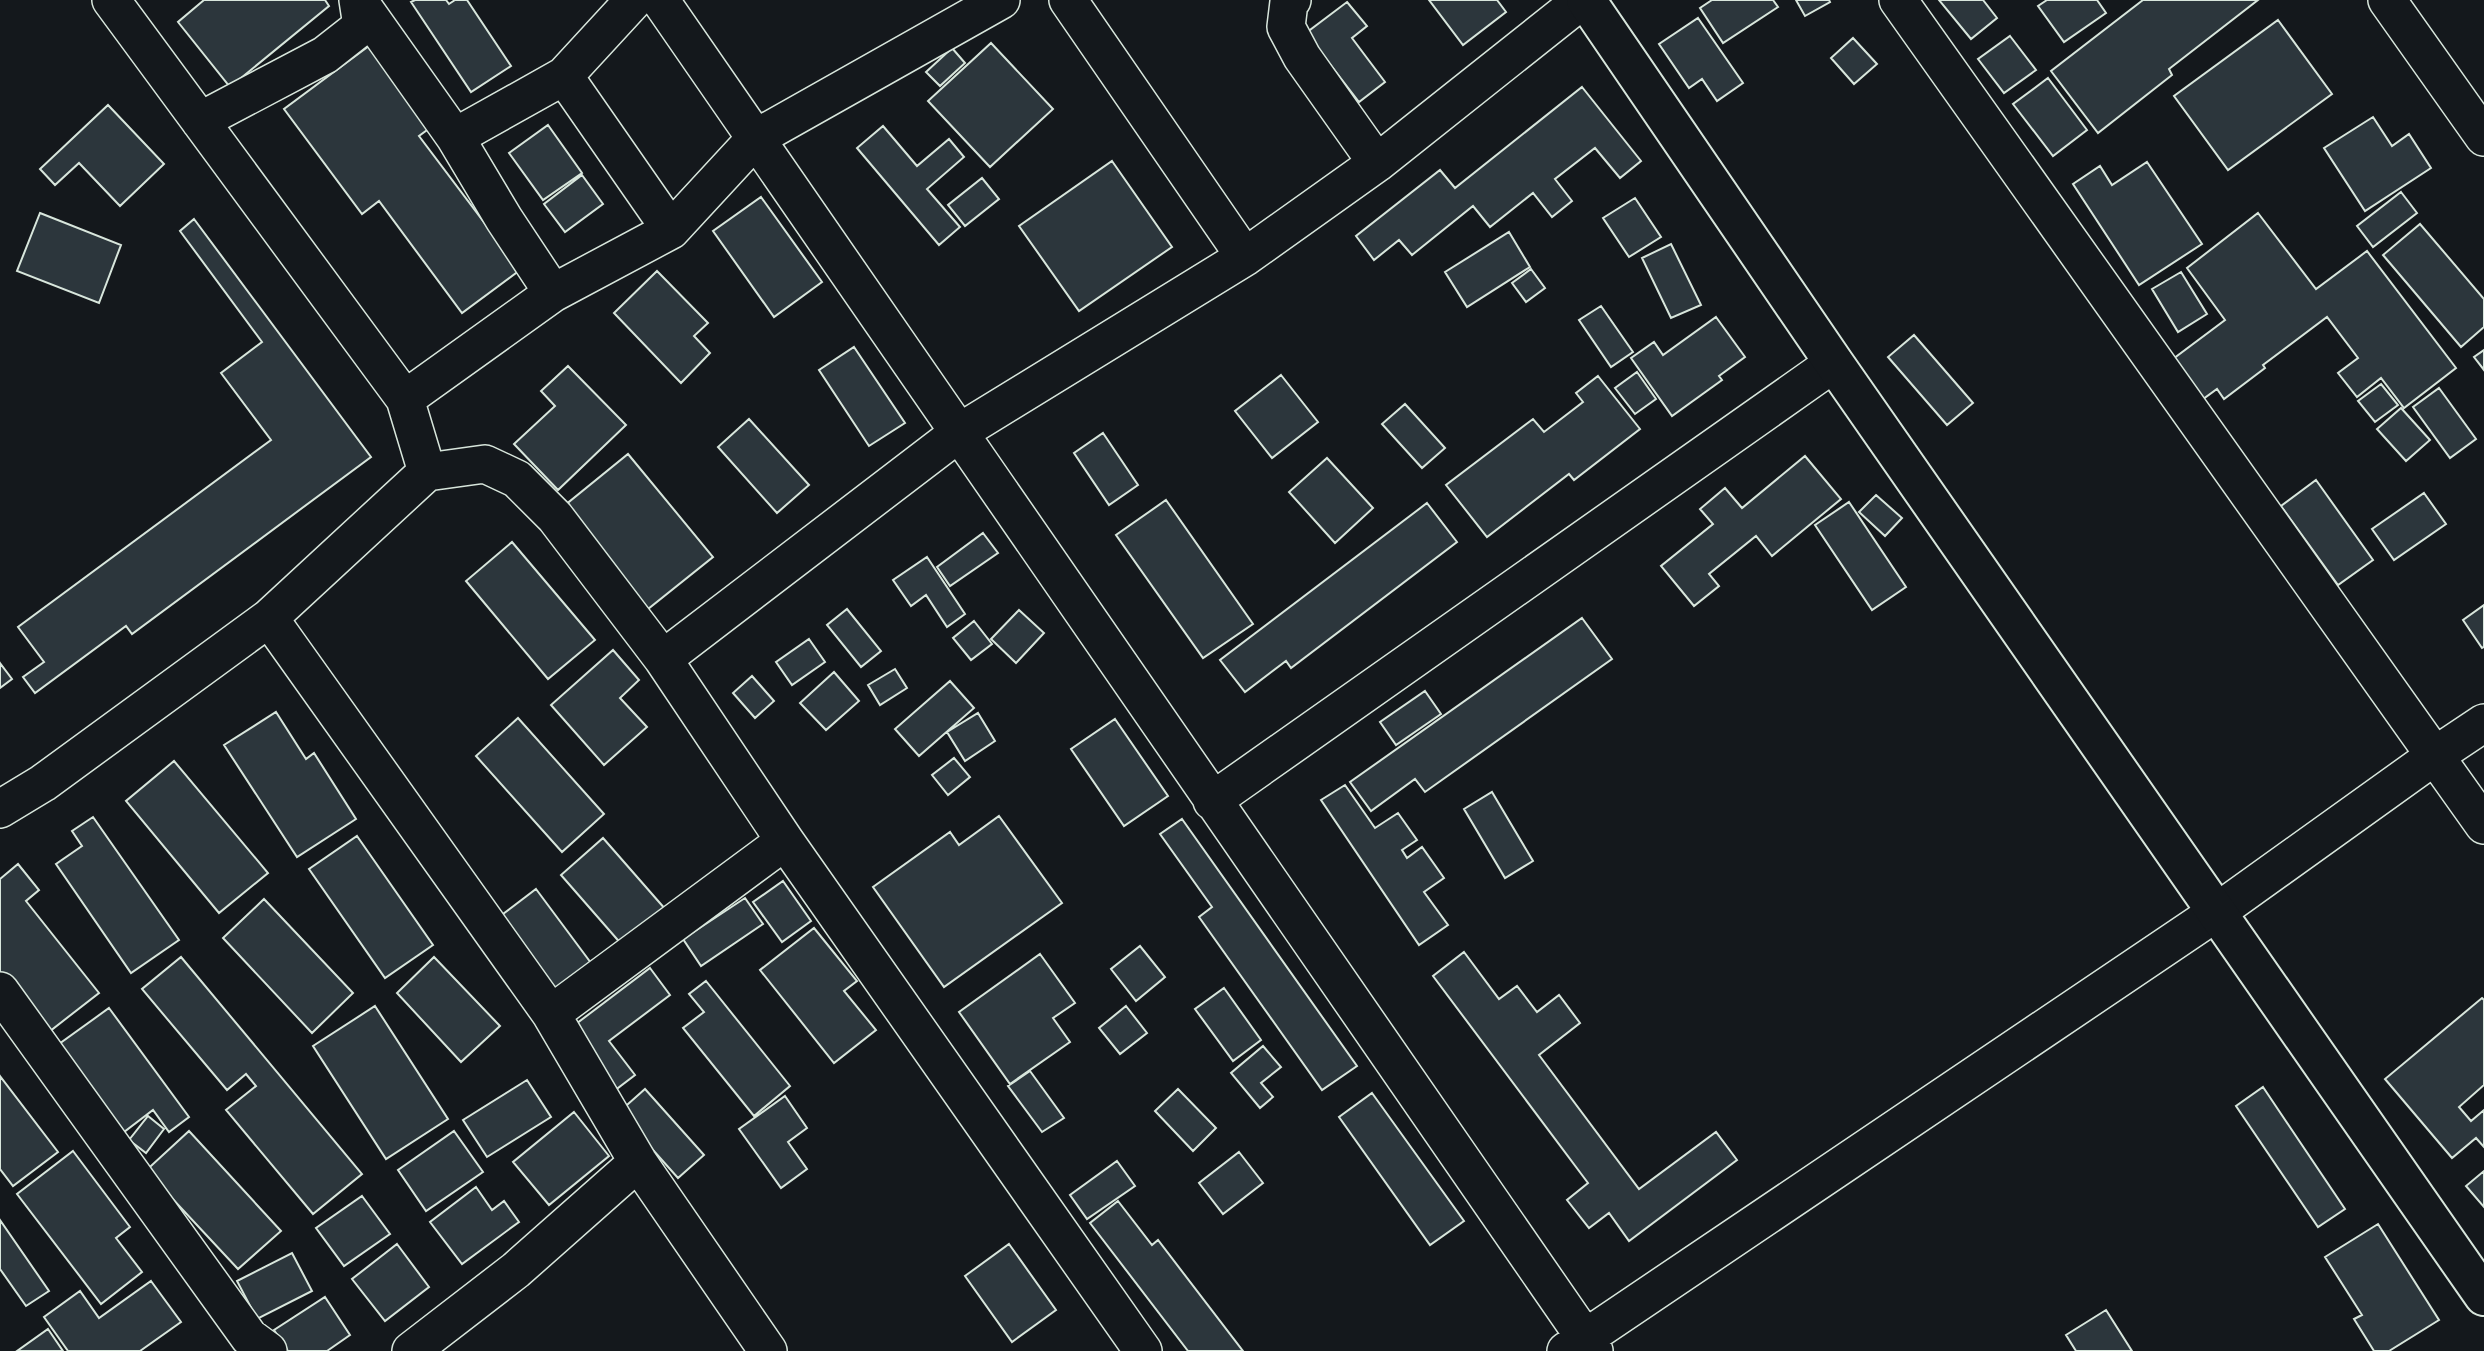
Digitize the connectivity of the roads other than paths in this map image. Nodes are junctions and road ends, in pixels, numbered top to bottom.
1 (111, 0) edge
2 (358, 0) edge
3 (634, 0) edge
4 (660, 0) edge
5 (1001, 0) edge
6 (1068, 0) edge
7 (1292, 0) edge
8 (1584, 0) edge
9 (1898, 0) edge
10 (2387, 0) edge
11 (564, 76) junction
12 (200, 121) junction
13 (455, 136) junction
14 (2484, 137) edge
15 (756, 138) junction
16 (1377, 163) junction
17 (671, 230) junction
18 (1245, 257) junction
19 (553, 293) junction
20 (1834, 363) junction
21 (405, 399) junction
22 (960, 432) junction
23 (427, 472) junction
24 (269, 618) junction
25 (663, 659) junction
26 (2484, 723) edge
27 (2436, 755) junction
28 (1212, 801) junction
29 (0, 809) edge
30 (2484, 825) edge
31 (785, 841) junction
32 (2217, 912) junction
33 (0, 991) edge
34 (551, 1014) junction
35 (638, 1163) junction
36 (2484, 1296) edge
37 (250, 1346) edge
38 (1581, 1346) edge
39 (411, 1351) edge
40 (768, 1351) edge
41 (1143, 1351) edge

1 - 12 street
2 - 12 street
2 - 13 street
3 - 11 street
4 - 15 street
5 - 15 street
6 - 18 street
7 - 16 street
8 - 16 street
8 - 20 street
9 - 27 street
10 - 14 street
11 - 13 street
11 - 17 street
12 - 21 street
13 - 19 street
15 - 17 street
15 - 22 street
16 - 18 street
17 - 19 street
18 - 22 street
19 - 21 street
20 - 28 street
20 - 32 street
21 - 23 street
22 - 25 street
22 - 28 street
23 - 24 street
23 - 25 street
24 - 29 street
24 - 34 street
25 - 31 street
26 - 27 street
27 - 30 street
27 - 32 street
28 - 38 street
31 - 34 street
31 - 41 street
32 - 36 street
32 - 38 street
33 - 37 street
34 - 35 street
35 - 39 street
35 - 40 street

